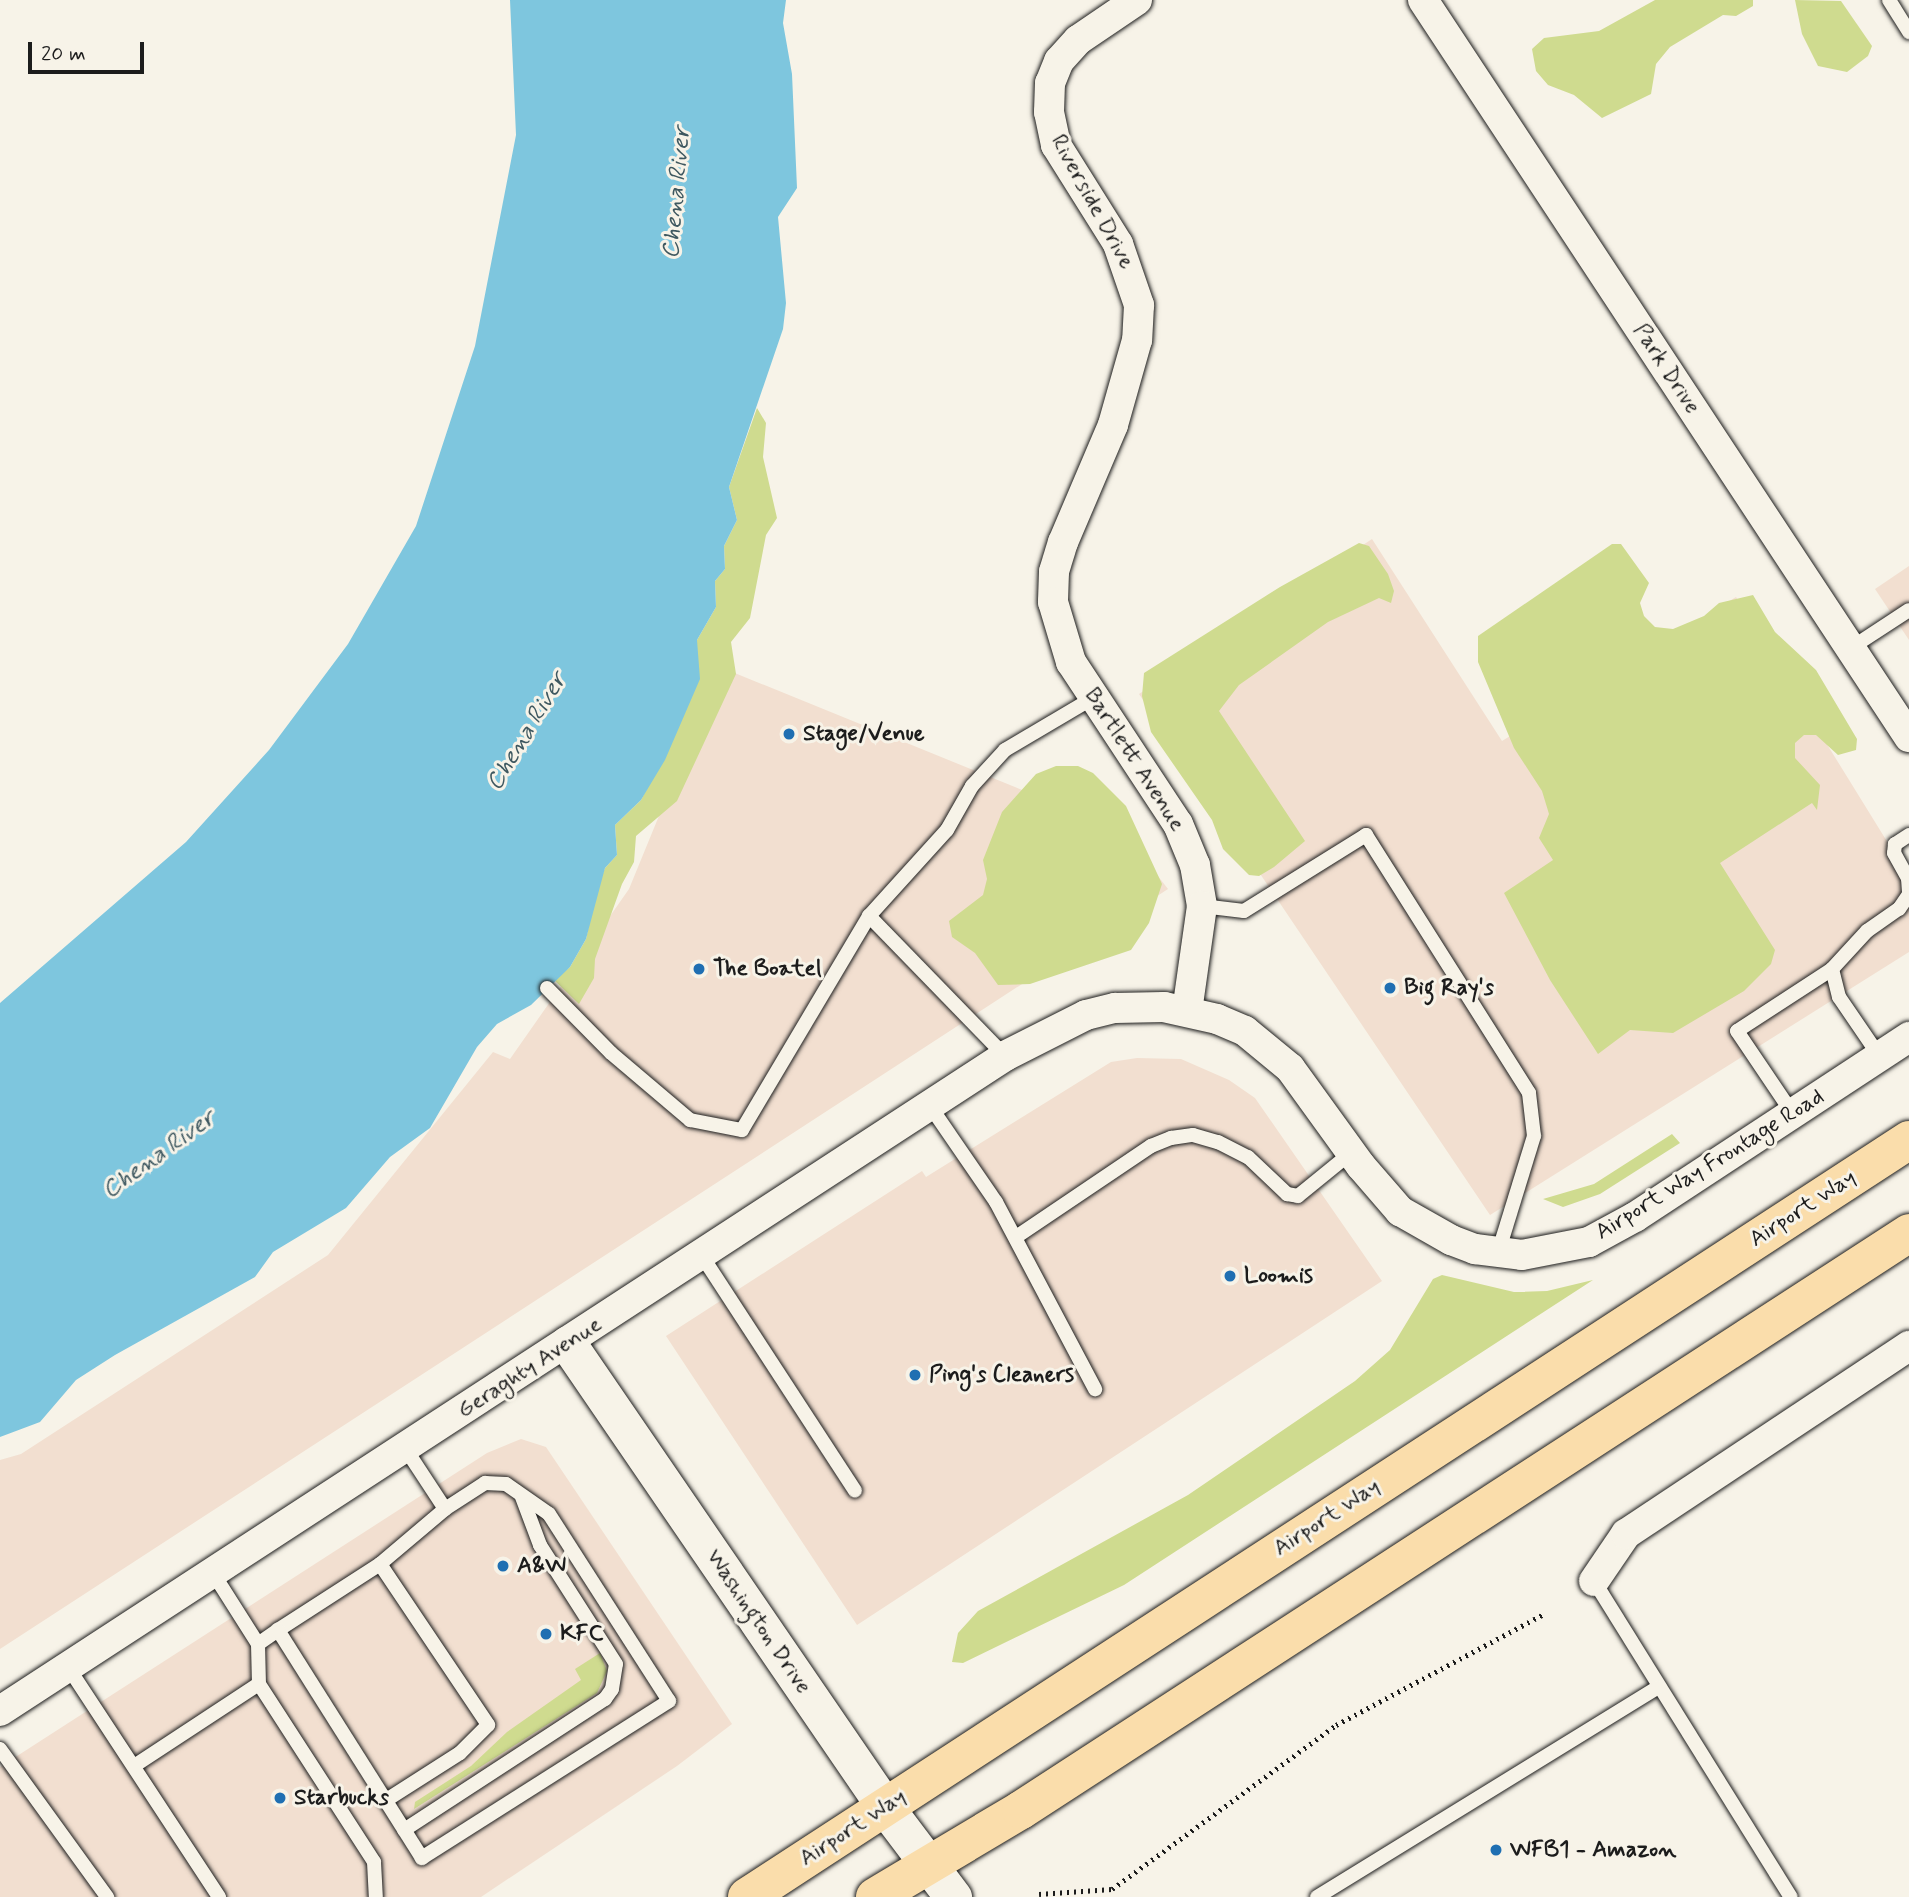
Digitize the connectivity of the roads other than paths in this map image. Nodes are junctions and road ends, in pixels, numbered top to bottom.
1 (1137, 0) edge
2 (1423, 0) edge
3 (1889, 0) edge
4 (1909, 32) edge
5 (1909, 610) edge
6 (1060, 637) joint
7 (1851, 648) junction
8 (1093, 698) junction
9 (1909, 737) edge
10 (1909, 835) edge
11 (1909, 894) edge
12 (1202, 906) junction
13 (869, 916) junction
14 (1832, 969) junction
15 (547, 988) dead end
16 (1187, 1011) junction
17 (1909, 1037) edge
18 (1006, 1056) junction
19 (1880, 1056) junction
20 (930, 1106) junction
21 (1793, 1114) junction
22 (1909, 1140) edge
23 (1352, 1152) junction
24 (1909, 1233) edge
25 (1016, 1237) junction
26 (1498, 1252) junction
27 (702, 1256) junction
28 (568, 1344) junction
29 (1909, 1346) edge
30 (1095, 1388) dead end
31 (405, 1448) junction
32 (855, 1491) dead end
33 (523, 1497) junction
34 (445, 1509) junction
35 (380, 1564) junction
36 (213, 1573) junction
37 (1594, 1581) joint
38 (278, 1630) junction
39 (258, 1644) junction
40 (68, 1667) junction
41 (259, 1684) junction
42 (1658, 1687) junction
43 (0, 1711) edge
44 (0, 1749) edge
45 (134, 1766) junction
46 (385, 1801) junction
47 (885, 1807) junction
48 (404, 1830) junction
49 (925, 1864) junction
50 (107, 1897) edge
51 (219, 1897) edge
52 (376, 1897) edge
53 (747, 1897) edge
54 (875, 1897) edge
55 (953, 1897) edge
56 (1317, 1897) edge
57 (1791, 1897) edge

1 - 6 street, Riverside Drive
2 - 7 street, Park Drive
3 - 4 lane
5 - 7 lane
6 - 8 street, Bartlett Avenue
7 - 9 street, Park Drive
8 - 12 street, Bartlett Avenue
8 - 13 lane
10 - 11 lane
11 - 14 lane
12 - 16 street, Bartlett Avenue
12 - 26 lane
13 - 15 lane
13 - 18 lane
14 - 19 lane
14 - 21 lane
16 - 18 street, Geraghty Avenue
16 - 23 street
17 - 19 street, Airport Way Frontage Road
18 - 20 street, Geraghty Avenue
19 - 21 street, Airport Way Frontage Road
20 - 25 lane
20 - 27 street, Geraghty Avenue
21 - 26 street, Airport Way Frontage Road
22 - 47 main road, Airport Way
23 - 25 lane
23 - 26 street
24 - 49 main road
25 - 30 lane
27 - 28 street, Geraghty Avenue
27 - 32 lane
28 - 31 street, Geraghty Avenue
28 - 47 street, Washington Drive
29 - 37 street
31 - 34 lane
31 - 36 street, Geraghty Avenue
33 - 34 lane
33 - 48 lane
33 - 48 lane
34 - 35 lane
35 - 38 lane
35 - 46 lane
36 - 39 lane
36 - 40 street, Geraghty Avenue
37 - 42 lane
38 - 39 lane
38 - 46 lane
39 - 41 lane
40 - 43 street, Geraghty Avenue
40 - 45 lane
41 - 45 lane
41 - 52 lane
42 - 56 lane
42 - 57 lane
44 - 50 lane
45 - 51 lane
46 - 48 lane
47 - 49 street, Washington Drive
47 - 53 main road, Airport Way
49 - 54 main road
49 - 55 street, Washington Drive

